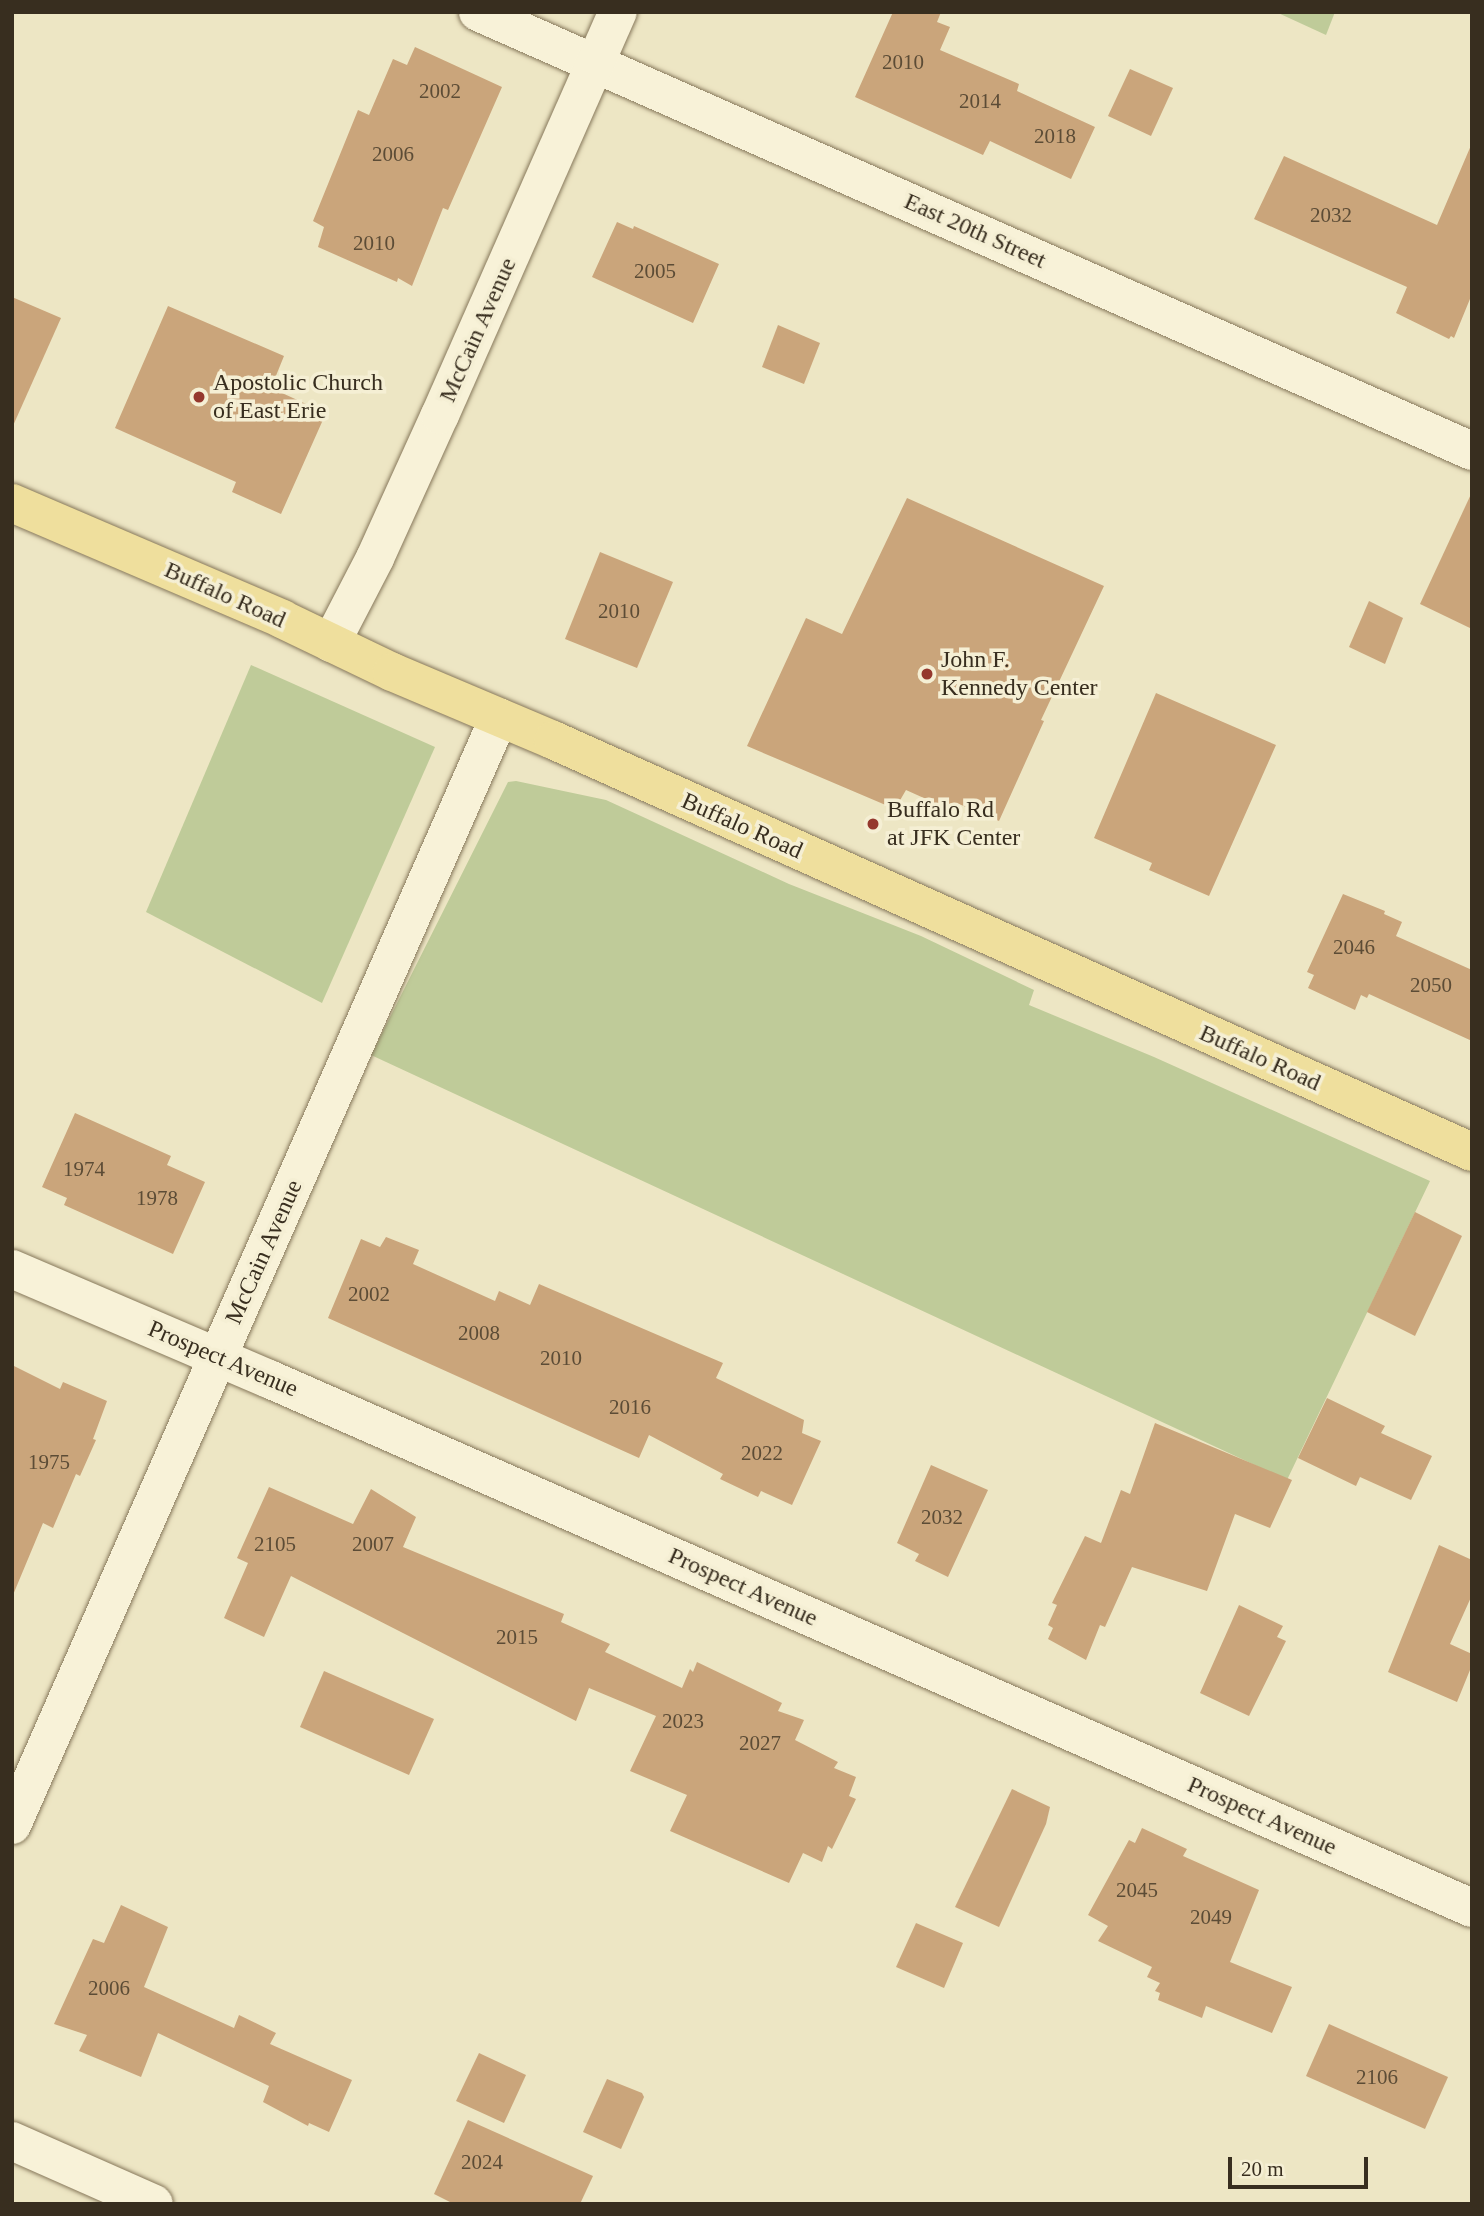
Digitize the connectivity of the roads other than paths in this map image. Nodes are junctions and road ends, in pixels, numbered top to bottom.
1 (478, 12) edge
2 (618, 12) edge
3 (596, 64) junction
4 (1472, 451) edge
5 (12, 503) edge
6 (331, 643) junction
7 (499, 717) junction
8 (1472, 1152) edge
9 (12, 1269) edge
10 (218, 1357) junction
11 (12, 1825) edge
12 (1472, 1908) edge
13 (12, 2141) edge
14 (154, 2204) edge

1 - 3 street, East 20th Street
2 - 3 street, McCain Avenue
3 - 4 street, East 20th Street
3 - 6 street, McCain Avenue
5 - 6 main road, Buffalo Road
6 - 7 main road, Buffalo Road
7 - 8 main road, Buffalo Road
7 - 10 street, McCain Avenue
9 - 10 street, Prospect Avenue
10 - 11 street, McCain Avenue
10 - 12 street, Prospect Avenue
13 - 14 street

